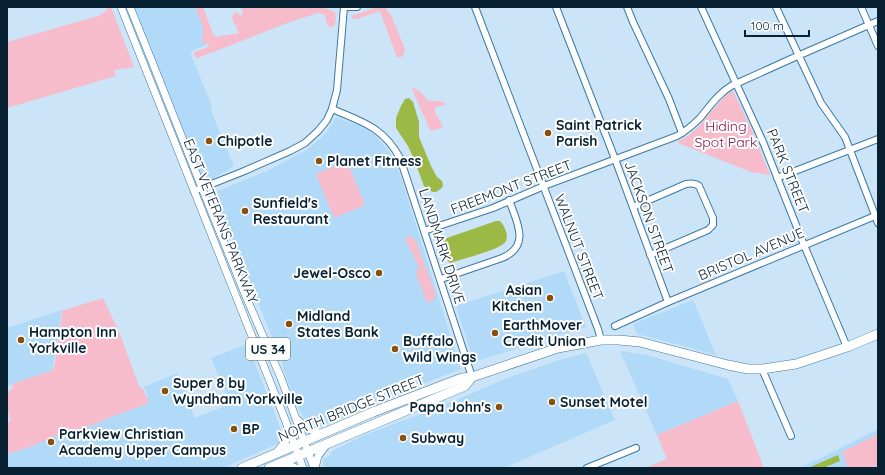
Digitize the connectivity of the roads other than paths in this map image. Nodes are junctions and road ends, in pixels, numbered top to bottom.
1 (121, 7) edge
2 (130, 7) edge
3 (344, 7) edge
4 (356, 7) edge
5 (475, 7) edge
6 (556, 7) edge
7 (627, 7) edge
8 (701, 7) edge
9 (776, 7) edge
10 (861, 7) edge
11 (878, 21) edge
12 (869, 25) junction
13 (878, 46) edge
14 (799, 55) junction
15 (736, 83) junction
16 (332, 109) junction
17 (682, 133) junction
18 (878, 139) edge
19 (850, 150) junction
20 (615, 159) junction
21 (777, 178) junction
22 (544, 186) junction
23 (202, 188) junction
24 (194, 191) junction
25 (509, 200) junction
26 (633, 207) junction
27 (875, 216) junction
28 (878, 223) edge
29 (424, 231) junction
30 (804, 245) junction
31 (650, 255) junction
32 (441, 279) junction
33 (668, 302) junction
34 (615, 326) dead end
35 (878, 334) edge
36 (601, 340) junction
37 (847, 347) junction
38 (762, 369) junction
39 (472, 377) junction
40 (295, 417) junction
41 (286, 422) junction
42 (324, 434) junction
43 (791, 436) dead end
44 (305, 442) junction
45 (328, 443) junction
46 (295, 445) junction
47 (636, 448) dead end
48 (308, 451) junction
49 (276, 454) junction
50 (299, 455) junction
51 (279, 464) junction
52 (242, 468) edge
53 (269, 468) edge
54 (296, 468) edge
55 (303, 468) edge
56 (315, 468) edge
57 (587, 468) edge

1 - 24 main road, EAST VETERANS PARKWAY / US 34
2 - 23 main road, EAST VETERANS PARKWAY / US 34
3 - 4 street
3 - 16 street
5 - 22 street, WALNUT STREET
6 - 20 street, JACKSON STREET
7 - 17 street
8 - 15 street, PARK STREET
9 - 14 street
10 - 12 street
11 - 12 street, FREEMONT STREET
12 - 13 street
12 - 14 street, FREEMONT STREET
14 - 15 street, FREEMONT STREET
14 - 19 street
15 - 17 street, FREEMONT STREET
15 - 21 street, PARK STREET
16 - 23 street
16 - 29 street, LANDMARK DRIVE
17 - 20 street, FREEMONT STREET
18 - 19 street
19 - 21 street
19 - 27 street
20 - 22 street, FREEMONT STREET
20 - 26 street, JACKSON STREET
21 - 30 street, PARK STREET
22 - 25 street, FREEMONT STREET
22 - 36 street, WALNUT STREET
23 - 24 street
23 - 40 main road, EAST VETERANS PARKWAY / US 34
24 - 41 main road, EAST VETERANS PARKWAY / US 34
25 - 29 street, FREEMONT STREET
25 - 32 street
26 - 31 street, JACKSON STREET
26 - 31 street
27 - 28 street
27 - 30 street, BRISTOL AVENUE
29 - 32 street, LANDMARK DRIVE
30 - 33 street, BRISTOL AVENUE
30 - 37 street, PARK STREET
31 - 33 street, JACKSON STREET
32 - 39 street, LANDMARK DRIVE
33 - 34 street, BRISTOL AVENUE
35 - 37 highway, NORTH BRIDGE STREET
36 - 38 highway, NORTH BRIDGE STREET
36 - 39 highway, NORTH BRIDGE STREET
37 - 38 highway, NORTH BRIDGE STREET
38 - 43 street
39 - 42 highway, NORTH BRIDGE STREET
39 - 45 highway, NORTH BRIDGE STREET
40 - 42 main road
40 - 44 main road, EAST VETERANS PARKWAY / US 34
41 - 46 main road, EAST VETERANS PARKWAY / US 34
41 - 49 main road
42 - 44 highway, NORTH BRIDGE STREET
44 - 46 highway, NORTH BRIDGE STREET
44 - 48 main road, US 34
45 - 48 highway, NORTH BRIDGE STREET
45 - 56 main road
46 - 49 highway, NORTH BRIDGE STREET
46 - 50 main road, US 34
47 - 57 street
48 - 50 highway, NORTH BRIDGE STREET
48 - 56 main road, US 34
49 - 52 highway, NORTH BRIDGE STREET
50 - 51 highway, NORTH BRIDGE STREET
50 - 55 main road, US 34
51 - 53 highway, NORTH BRIDGE STREET
51 - 54 main road

